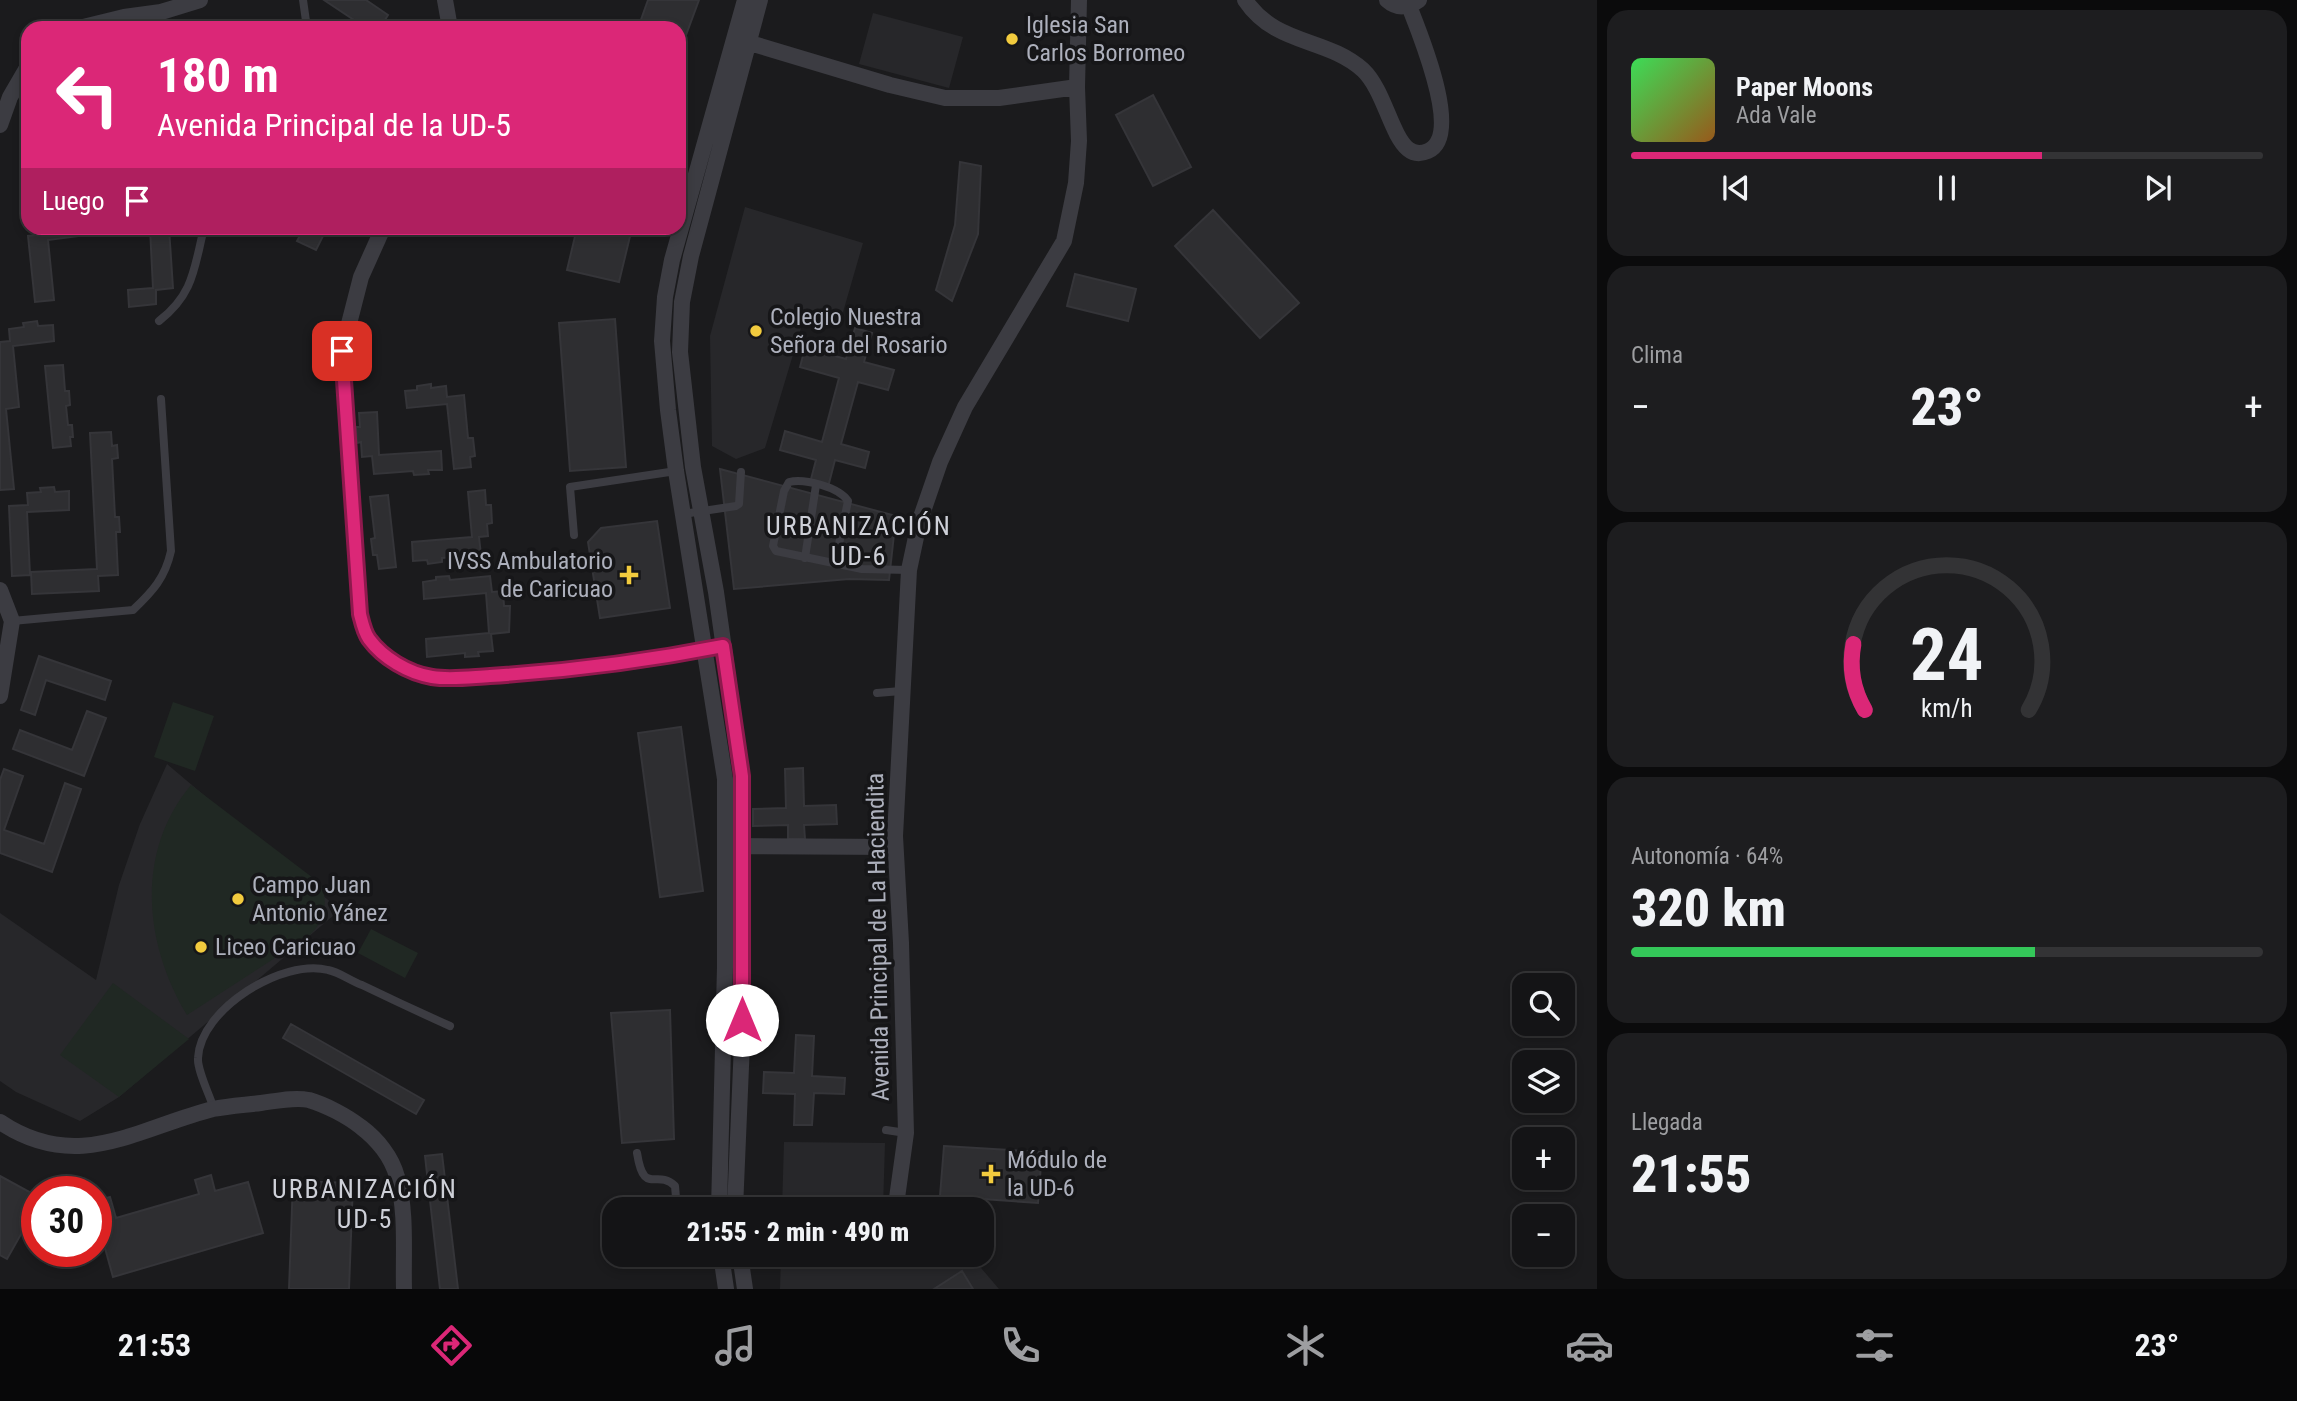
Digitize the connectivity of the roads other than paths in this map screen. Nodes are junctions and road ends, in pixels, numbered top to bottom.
1 (200, 0) edge
2 (303, 0) edge
3 (445, 0) edge
4 (745, 0) edge
5 (760, 0) edge
6 (1079, 0) edge
7 (1245, 0) edge
8 (1387, 0) edge
9 (1414, 3) edge
10 (108, 21) edge
11 (306, 21) edge
12 (449, 21) edge
13 (741, 40) junction
14 (21, 78) edge
15 (1077, 87) junction
16 (0, 125) edge
17 (686, 213) edge
18 (202, 235) edge
19 (380, 235) edge
20 (679, 235) edge
21 (159, 321) dead end
22 (161, 399) dead end
23 (693, 467) junction
24 (676, 471) junction
25 (741, 472) dead end
26 (816, 485) junction
27 (700, 512) junction
28 (683, 514) junction
29 (574, 535) dead end
30 (805, 558) junction
31 (835, 563) junction
32 (909, 570) junction
33 (0, 590) edge
34 (12, 621) junction
35 (723, 646) junction
36 (704, 650) junction
37 (901, 691) junction
38 (877, 693) dead end
39 (0, 696) edge
40 (734, 846) junction
41 (895, 847) junction
42 (743, 894) junction
43 (726, 896) junction
44 (450, 1027) dead end
45 (214, 1109) junction
46 (0, 1122) edge
47 (886, 1130) dead end
48 (906, 1133) junction
49 (638, 1153) dead end
50 (676, 1197) edge
51 (719, 1197) edge
52 (736, 1197) edge
53 (897, 1197) edge
54 (723, 1267) edge
55 (742, 1267) edge
56 (404, 1289) edge
57 (726, 1289) edge
58 (745, 1289) edge

1 - 10 street
2 - 11 lane
3 - 12 street
4 - 13 street
5 - 13 street
6 - 15 street, Avenida Principal de La Haciendita
7 - 9 street
8 - 9 street
13 - 15 street
13 - 17 street
13 - 23 street
14 - 16 street
15 - 32 street, Avenida Principal de La Haciendita
18 - 21 lane
19 - 36 street
20 - 24 street
22 - 34 lane
23 - 24 street
23 - 27 street
24 - 28 street
24 - 29 lane
25 - 27 lane
26 - 30 lane
26 - 30 lane
26 - 31 lane
27 - 28 lane
27 - 35 street
28 - 36 street
30 - 31 lane
31 - 32 lane
32 - 37 street, Avenida Principal de La Haciendita
33 - 34 street
34 - 39 street
35 - 36 street
35 - 40 street
36 - 40 street
37 - 38 lane
37 - 41 street, Avenida Principal de La Haciendita
40 - 41 street
40 - 42 street
40 - 43 street
41 - 48 street, Avenida Principal de La Haciendita
42 - 43 lane
42 - 52 street
43 - 51 street
44 - 45 lane
45 - 46 street
45 - 56 street
47 - 48 lane
48 - 53 street, Avenida Principal de La Haciendita
49 - 50 lane
54 - 57 street
55 - 58 street

